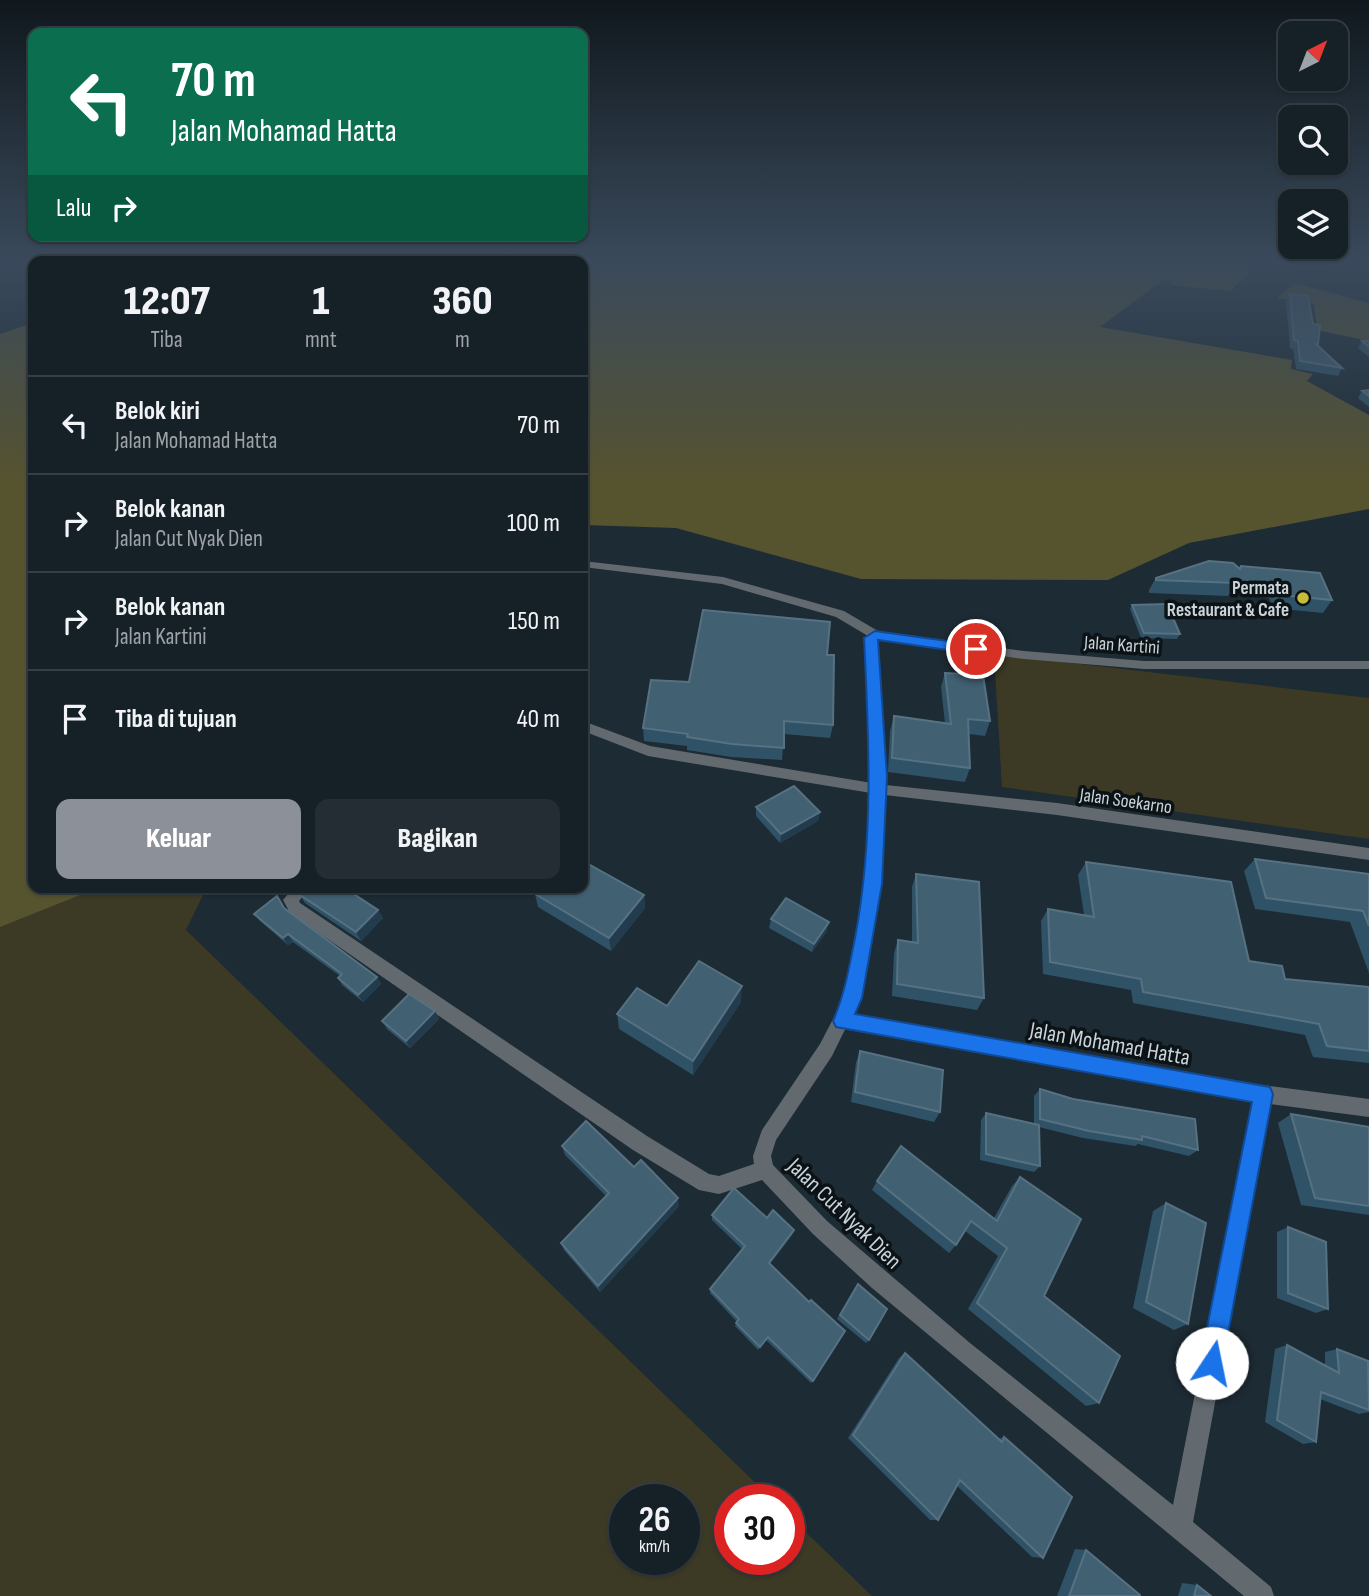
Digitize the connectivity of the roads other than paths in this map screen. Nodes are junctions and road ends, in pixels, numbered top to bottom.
1 (588, 565) edge
2 (875, 635) junction
3 (1369, 665) edge
4 (588, 728) edge
5 (877, 789) junction
6 (1369, 854) edge
7 (298, 893) edge
8 (843, 1021) junction
9 (1263, 1094) junction
10 (1369, 1108) edge
11 (765, 1170) junction
12 (1181, 1524) junction
13 (1262, 1596) edge

1 - 2 street
2 - 3 street, Jalan Kartini
2 - 5 street, Jalan Cut Nyak Dien
4 - 5 street, Jalan Soekarno
5 - 6 street, Jalan Soekarno
5 - 8 street, Jalan Cut Nyak Dien
7 - 11 street
8 - 9 street, Jalan Mohamad Hatta
8 - 11 street, Jalan Cut Nyak Dien
9 - 10 street, Jalan Mohamad Hatta
9 - 12 street
11 - 12 street, Jalan Cut Nyak Dien
12 - 13 street, Jalan Cut Nyak Dien

